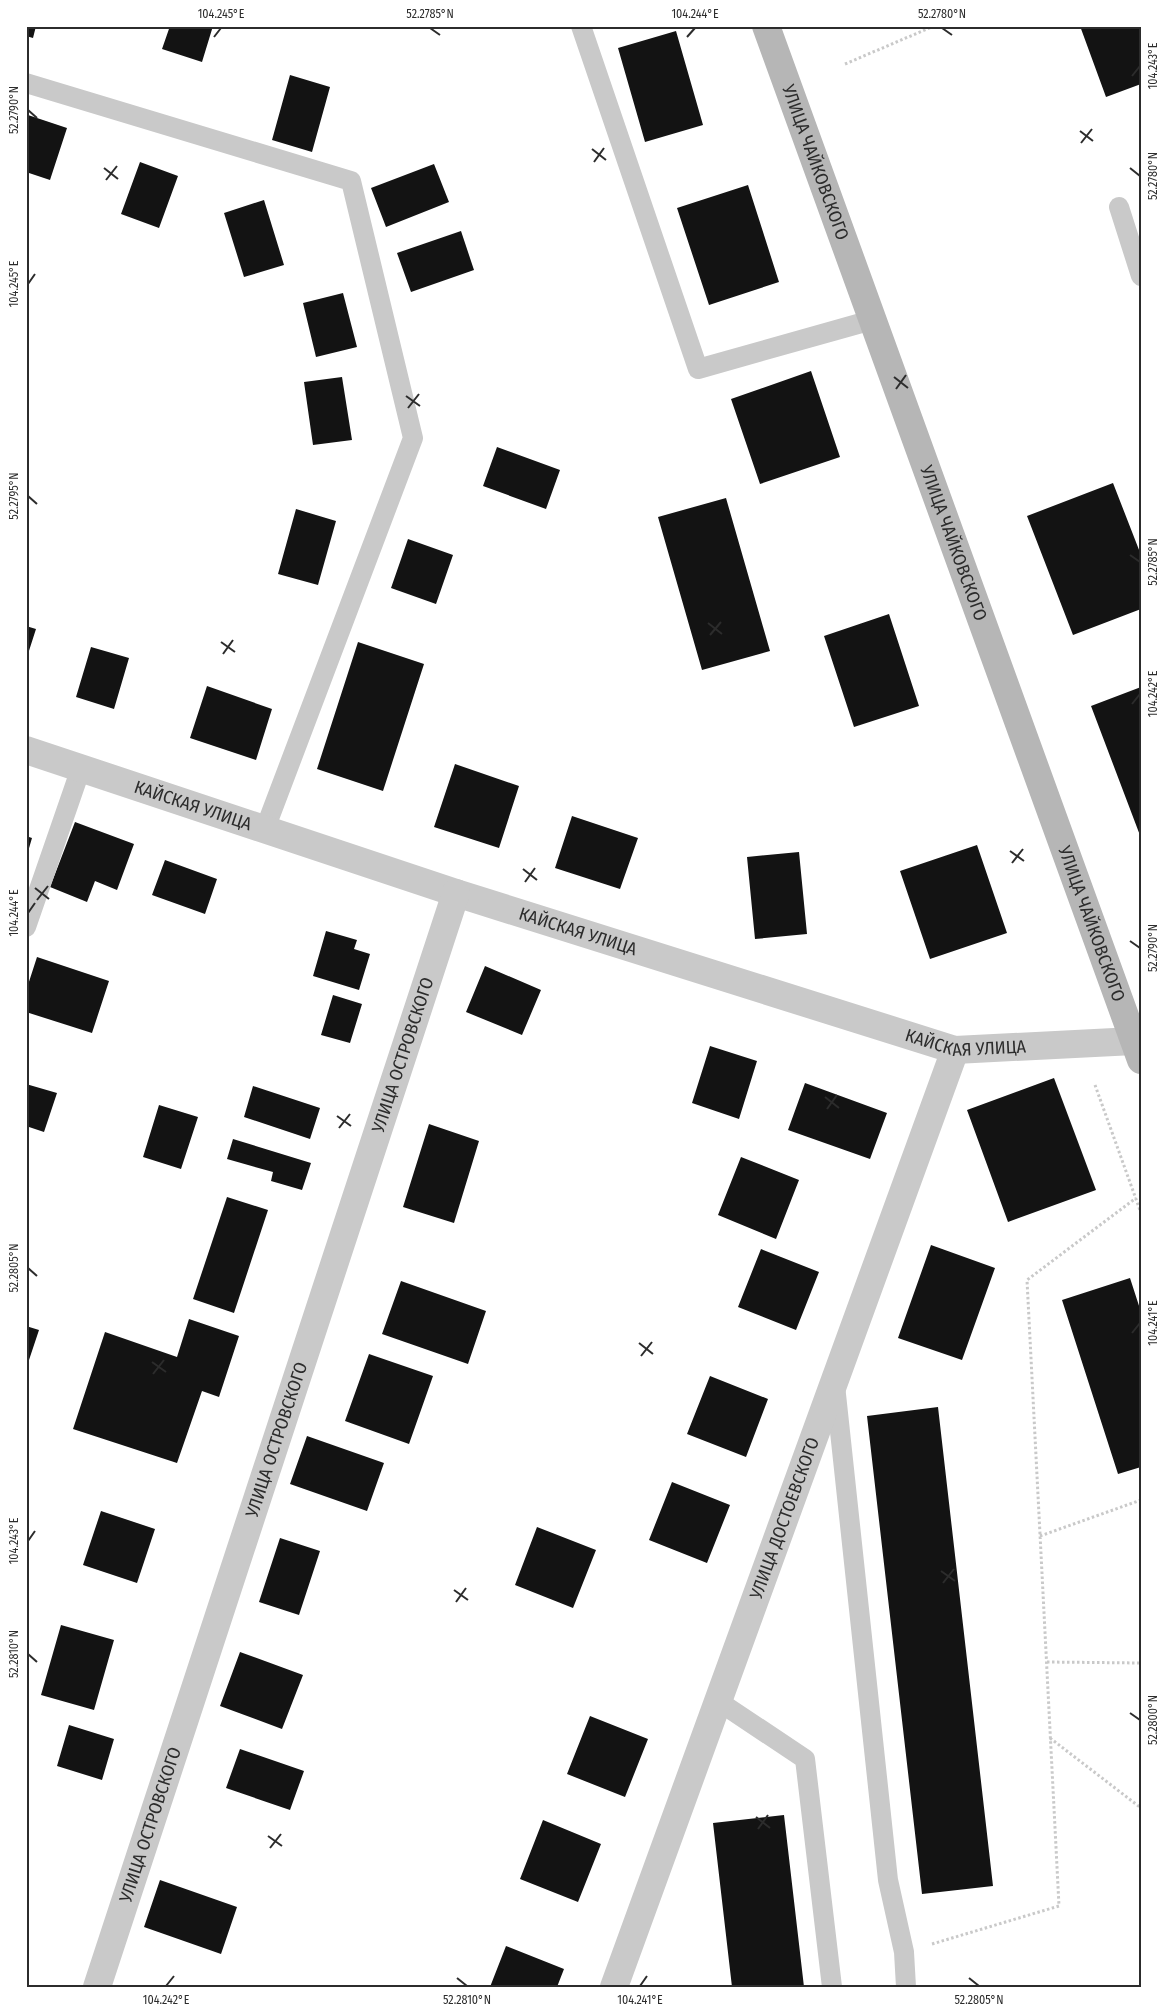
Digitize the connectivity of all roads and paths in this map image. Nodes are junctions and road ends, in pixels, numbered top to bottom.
1 (581, 26) edge
2 (766, 26) edge
3 (934, 26) edge
4 (845, 64) dead end
5 (26, 82) edge
6 (1120, 207) dead end
7 (1141, 276) edge
8 (872, 320) junction
9 (26, 750) edge
10 (81, 768) junction
11 (265, 829) junction
12 (456, 893) junction
13 (26, 927) edge
14 (1138, 1046) edge
15 (955, 1050) junction
16 (1095, 1085) dead end
17 (1136, 1198) junction
18 (1141, 1213) edge
19 (834, 1381) junction
20 (1141, 1500) edge
21 (1040, 1536) junction
22 (1047, 1662) junction
23 (1141, 1663) edge
24 (718, 1701) junction
25 (1050, 1738) junction
26 (1141, 1808) edge
27 (904, 1952) junction
28 (97, 1987) edge
29 (614, 1987) edge
30 (832, 1987) edge
31 (906, 1987) edge

1 - 8 lane
2 - 8 street, УЛИЦА ЧАЙКОВСКОГО
3 - 4 path
5 - 11 lane
6 - 7 lane
8 - 14 street, УЛИЦА ЧАЙКОВСКОГО
9 - 10 street, КАЙСКАЯ УЛИЦА
10 - 11 street, КАЙСКАЯ УЛИЦА
10 - 13 lane
11 - 12 street, КАЙСКАЯ УЛИЦА
12 - 15 street, КАЙСКАЯ УЛИЦА
12 - 28 street, УЛИЦА ОСТРОВСКОГО
14 - 15 street, КАЙСКАЯ УЛИЦА
15 - 19 street, УЛИЦА ДОСТОЕВСКОГО
16 - 17 path
17 - 18 path
17 - 21 path
19 - 24 street, УЛИЦА ДОСТОЕВСКОГО
19 - 27 lane
20 - 21 path
21 - 22 path
22 - 23 path
22 - 25 path
24 - 29 street, УЛИЦА ДОСТОЕВСКОГО
24 - 30 lane
25 - 26 path
25 - 27 path
27 - 31 lane

